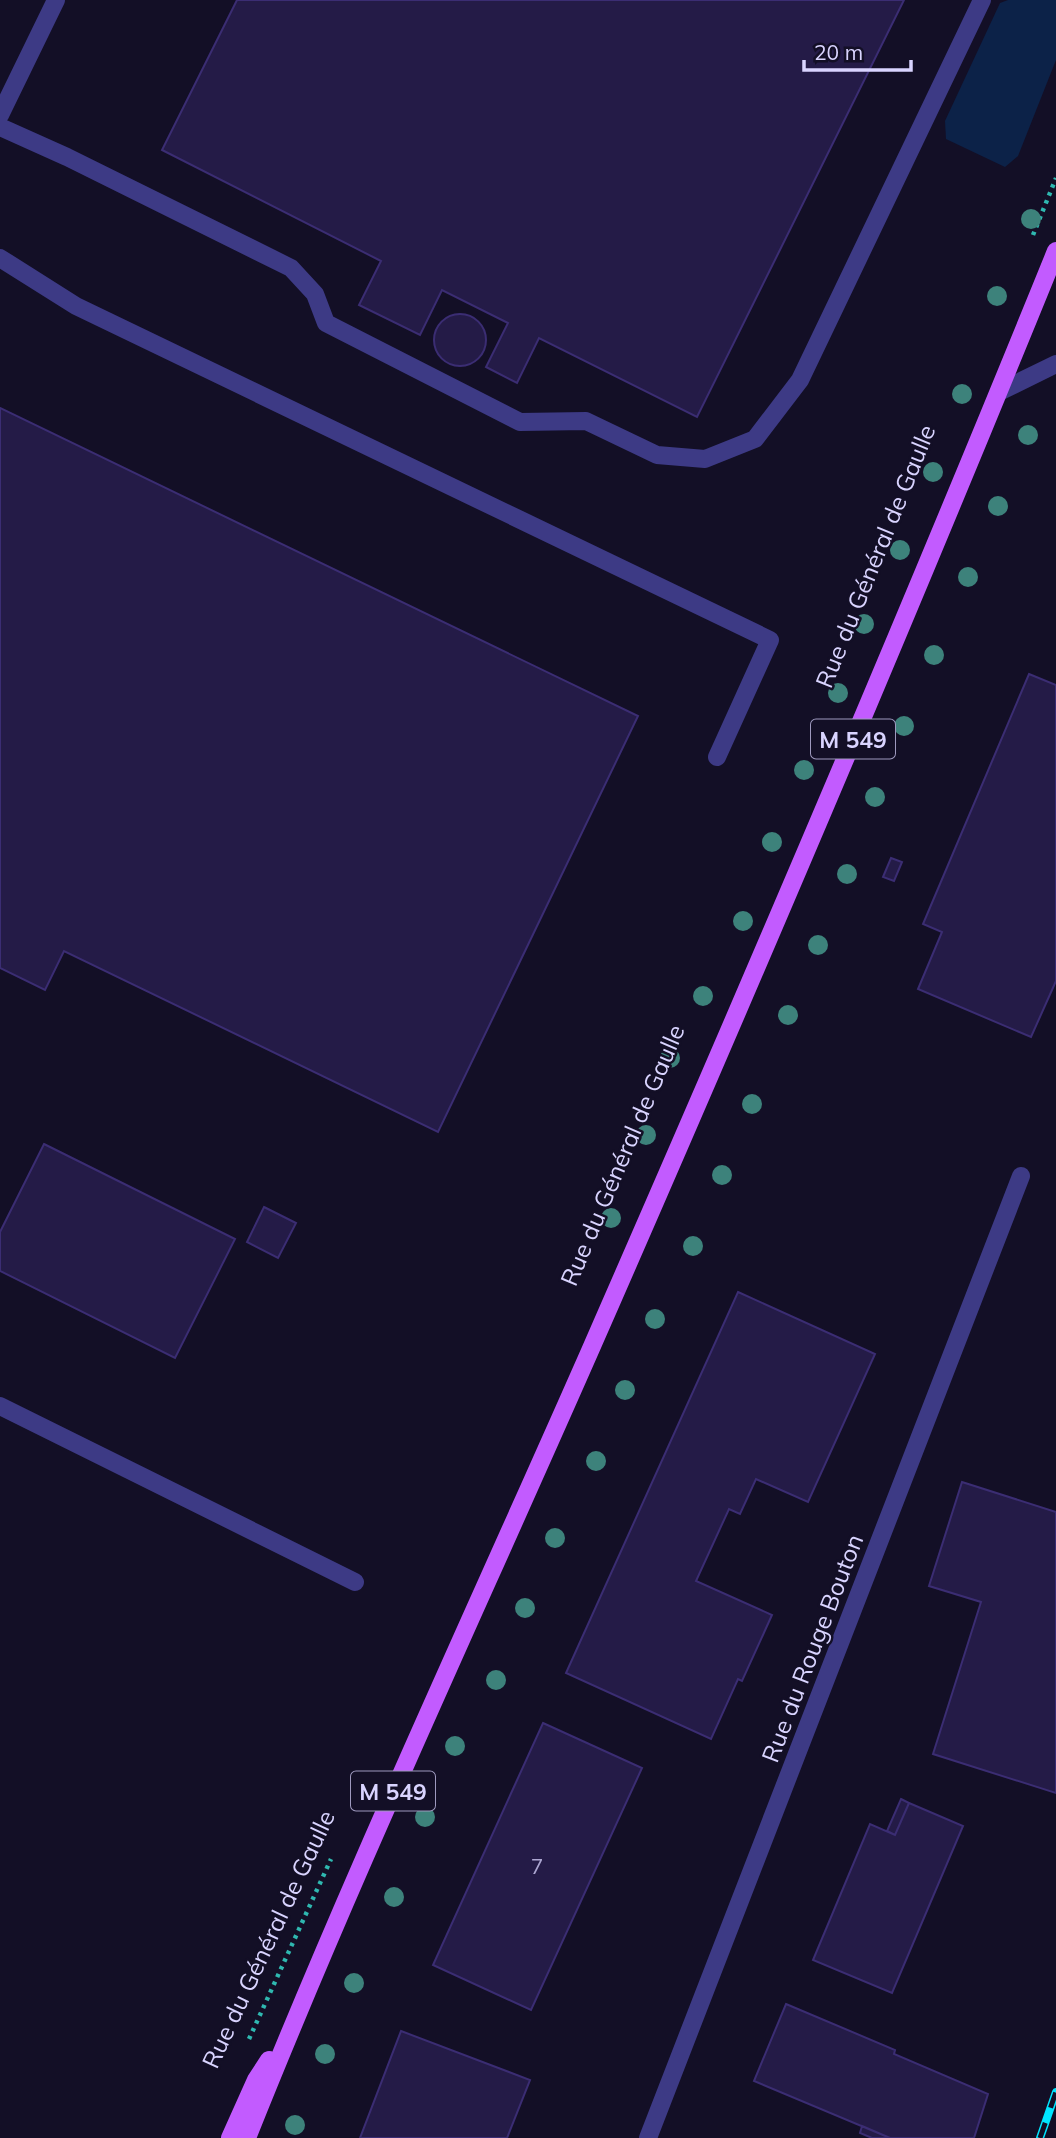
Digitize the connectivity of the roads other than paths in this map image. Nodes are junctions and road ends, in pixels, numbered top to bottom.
1 (56, 0) edge
2 (982, 0) edge
3 (0, 115) edge
4 (0, 127) edge
5 (1056, 251) edge
6 (0, 258) edge
7 (1056, 364) edge
8 (999, 392) junction
9 (717, 757) dead end
10 (1021, 1176) dead end
11 (0, 1406) edge
12 (355, 1582) dead end
13 (293, 2021) junction
14 (230, 2138) edge
15 (247, 2138) edge
16 (648, 2138) edge

1 - 3 street
2 - 4 street
5 - 8 main road, Rue du Général de Gaulle / M 549
6 - 9 street
7 - 8 street
8 - 13 main road, Rue du Général de Gaulle / M 549
10 - 16 street, Rue du Rouge Bouton
11 - 12 street
13 - 14 main road, Rue du Général de Gaulle / M 549
13 - 15 main road, Rue du Général de Gaulle / M 549

